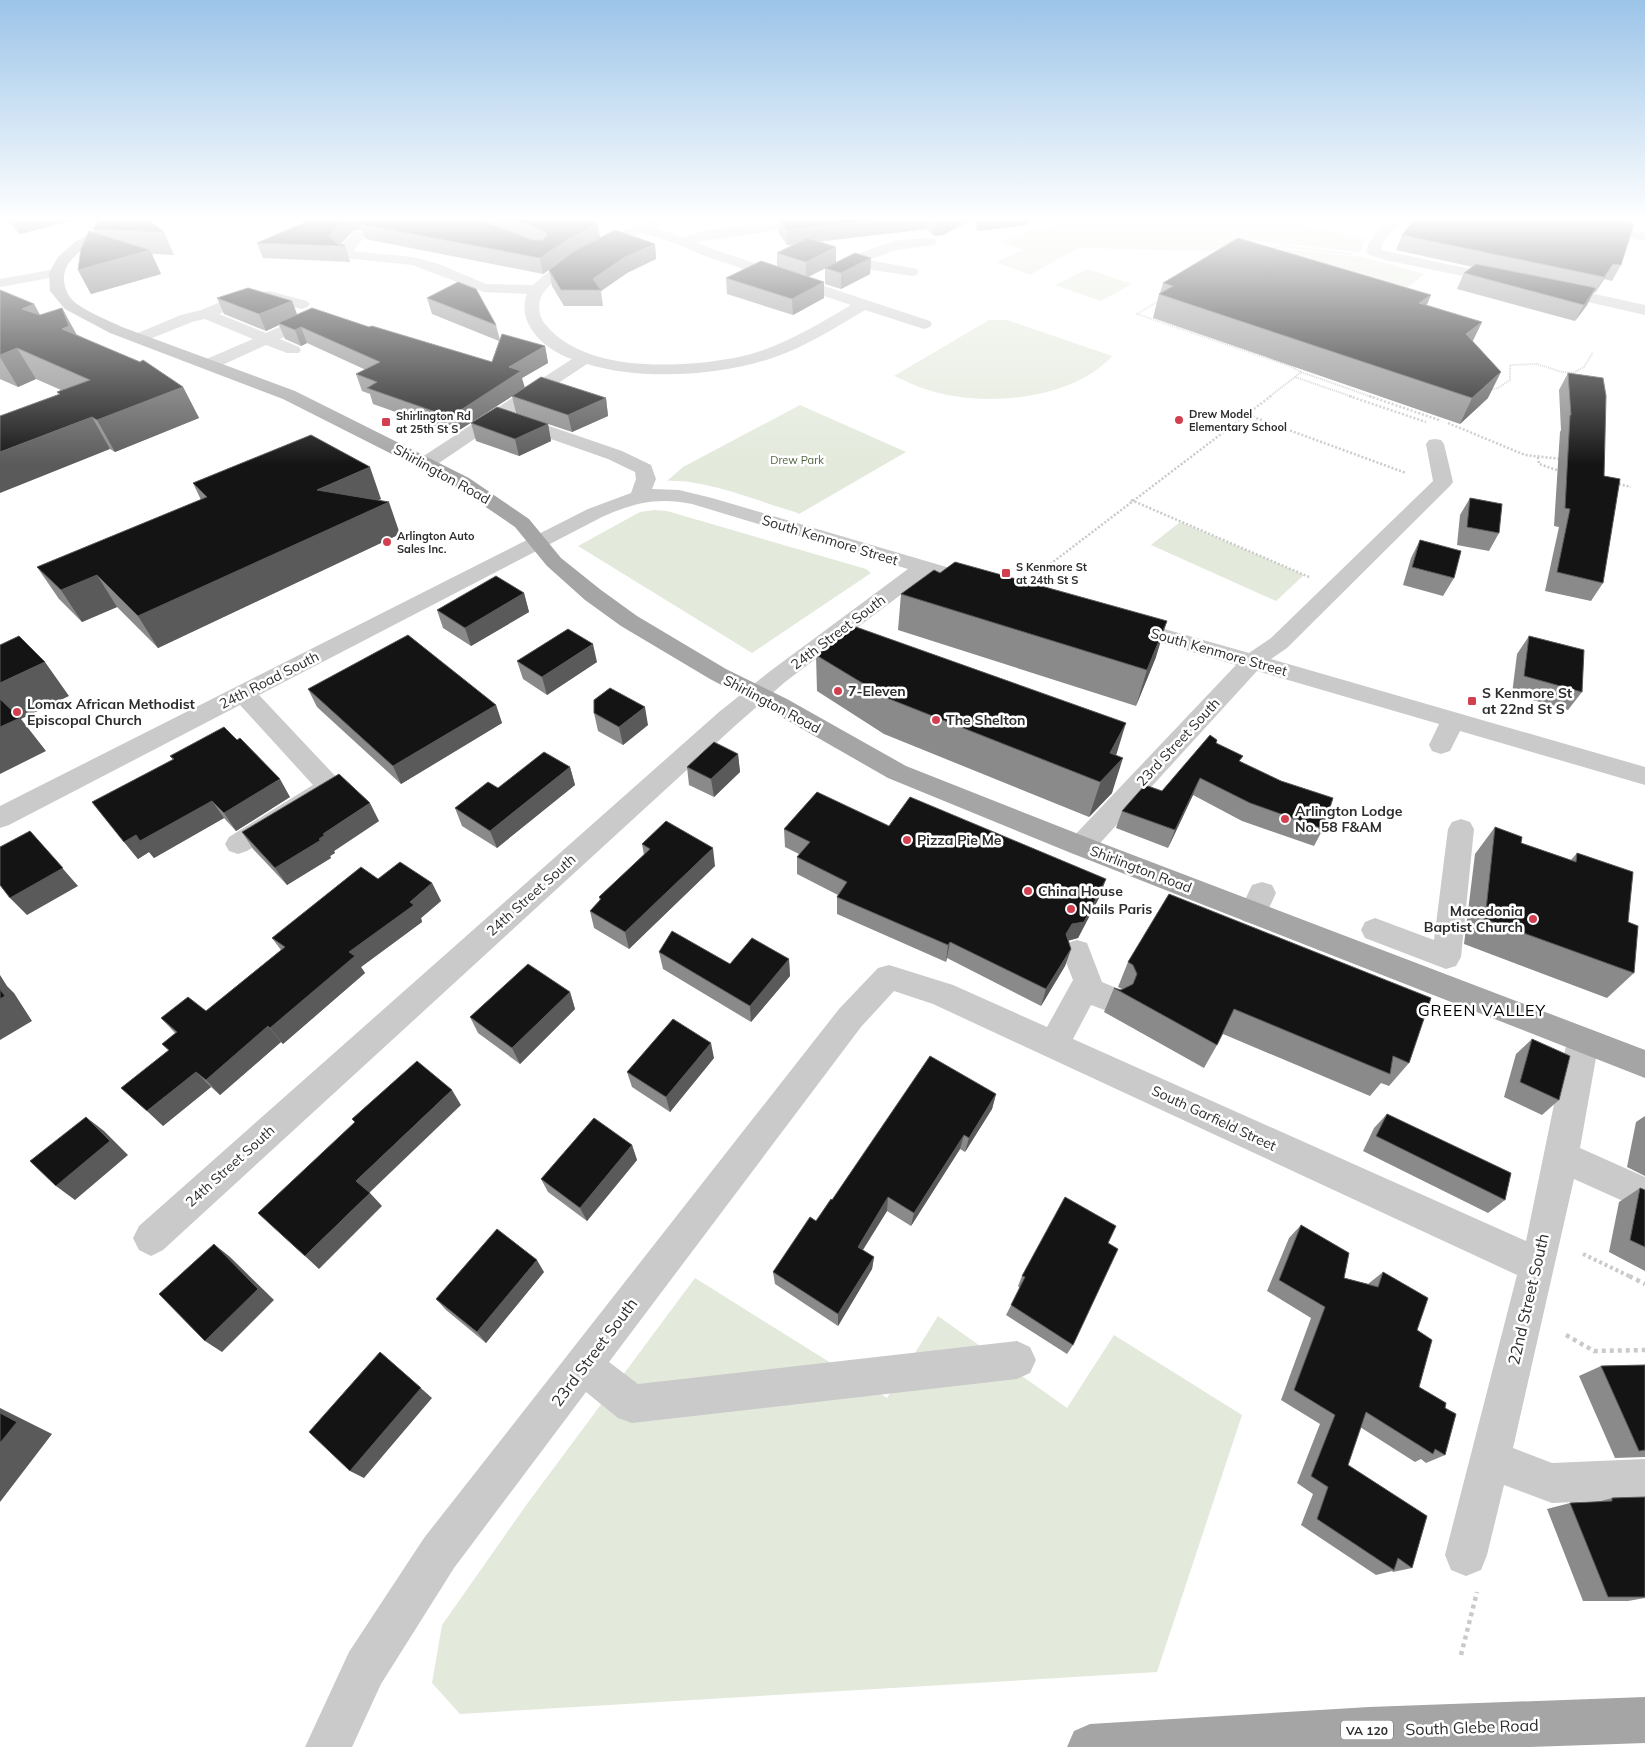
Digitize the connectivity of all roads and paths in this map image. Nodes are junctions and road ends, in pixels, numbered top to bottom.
1 (66, 302) edge
2 (234, 302) edge
3 (292, 302) edge
4 (533, 302) edge
5 (857, 302) edge
6 (1157, 302) edge
7 (1605, 302) edge
8 (302, 304) dead end
9 (864, 304) junction
10 (1645, 310) edge
11 (206, 314) junction
12 (332, 321) edge
13 (924, 324) dead end
14 (139, 338) junction
15 (265, 339) junction
16 (293, 350) dead end
17 (1593, 352) dead end
18 (585, 358) junction
19 (210, 364) junction
20 (1301, 372) junction
21 (559, 375) junction
22 (1295, 377) junction
23 (579, 382) dead end
24 (1482, 387) edge
25 (499, 414) junction
26 (1245, 414) junction
27 (1461, 428) junction
28 (1454, 431) dead end
29 (1434, 434) joint
30 (1538, 457) junction
31 (1563, 459) dead end
32 (426, 463) junction
33 (1562, 471) dead end
34 (1406, 472) dead end
35 (1612, 482) edge
36 (1630, 487) dead end
37 (638, 496) junction
38 (1131, 500) junction
39 (538, 542) junction
40 (924, 568) junction
41 (1310, 577) dead end
42 (1028, 581) edge
43 (989, 587) edge
44 (1102, 618) edge
45 (1253, 661) junction
46 (243, 693) junction
47 (756, 694) junction
48 (1454, 720) junction
49 (1441, 745) dead end
50 (1645, 776) edge
51 (0, 818) edge
52 (1461, 829) dead end
53 (238, 844) dead end
54 (1081, 846) junction
55 (1372, 941) junction
56 (1077, 952) dead end
57 (889, 977) joint
58 (1583, 1041) junction
59 (1054, 1045) junction
60 (1645, 1064) edge
61 (1561, 1156) junction
62 (1645, 1194) edge
63 (151, 1238) dead end
64 (1583, 1254) dead end
65 (1537, 1265) junction
66 (1645, 1284) edge
67 (1566, 1335) dead end
68 (1645, 1350) edge
69 (1017, 1360) dead end
70 (583, 1365) junction
71 (1490, 1460) junction
72 (1645, 1479) edge
73 (1466, 1555) dead end
74 (1478, 1588) dead end
75 (1461, 1655) dead end
76 (1645, 1720) edge
77 (1371, 1738) edge
78 (328, 1747) edge
79 (1090, 1747) edge

1 - 14 main road, Shirlington Road
2 - 11 street
3 - 8 street
4 - 18 street
5 - 9 street
6 - 20 path
7 - 10 street
9 - 13 street
9 - 18 street
11 - 14 street
11 - 15 street
12 - 15 street
14 - 19 main road, Shirlington Road
15 - 16 street
15 - 19 street
17 - 24 path
18 - 21 street
19 - 32 main road, Shirlington Road
20 - 22 path
20 - 27 path
21 - 23 street
21 - 25 street
22 - 26 path
22 - 29 path
25 - 32 street
25 - 37 street
26 - 34 path
26 - 38 path
27 - 28 path
27 - 30 path
29 - 45 street, 23rd Street South
30 - 31 path
30 - 33 path
32 - 39 main road, Shirlington Road
35 - 36 path
37 - 39 street, South Kenmore Street
37 - 40 street, South Kenmore Street
38 - 41 path
38 - 42 path
39 - 46 street, 24th Road South
39 - 47 main road, Shirlington Road
40 - 43 street, South Kenmore Street
40 - 47 street, 24th Street South
44 - 45 street, South Kenmore Street
45 - 48 street, South Kenmore Street
45 - 54 street, 23rd Street South
46 - 51 street, 24th Road South
46 - 53 street
47 - 54 main road, Shirlington Road
47 - 63 street, 24th Street South
48 - 49 street
48 - 50 street, South Kenmore Street
52 - 55 street
54 - 55 main road, Shirlington Road
55 - 58 main road, Shirlington Road
56 - 59 street
57 - 59 street, South Garfield Street
57 - 70 street, 23rd Street South
58 - 60 main road, Shirlington Road
58 - 61 street, 22nd Street South
59 - 65 street, South Garfield Street
61 - 62 street
61 - 65 street, 22nd Street South
64 - 66 path
65 - 71 street, 22nd Street South
67 - 68 path
69 - 70 street
70 - 78 street, 23rd Street South
71 - 72 street
71 - 73 street, 22nd Street South
74 - 75 path
76 - 77 main road, South Glebe Road / VA 120
77 - 79 main road, South Glebe Road / VA 120

